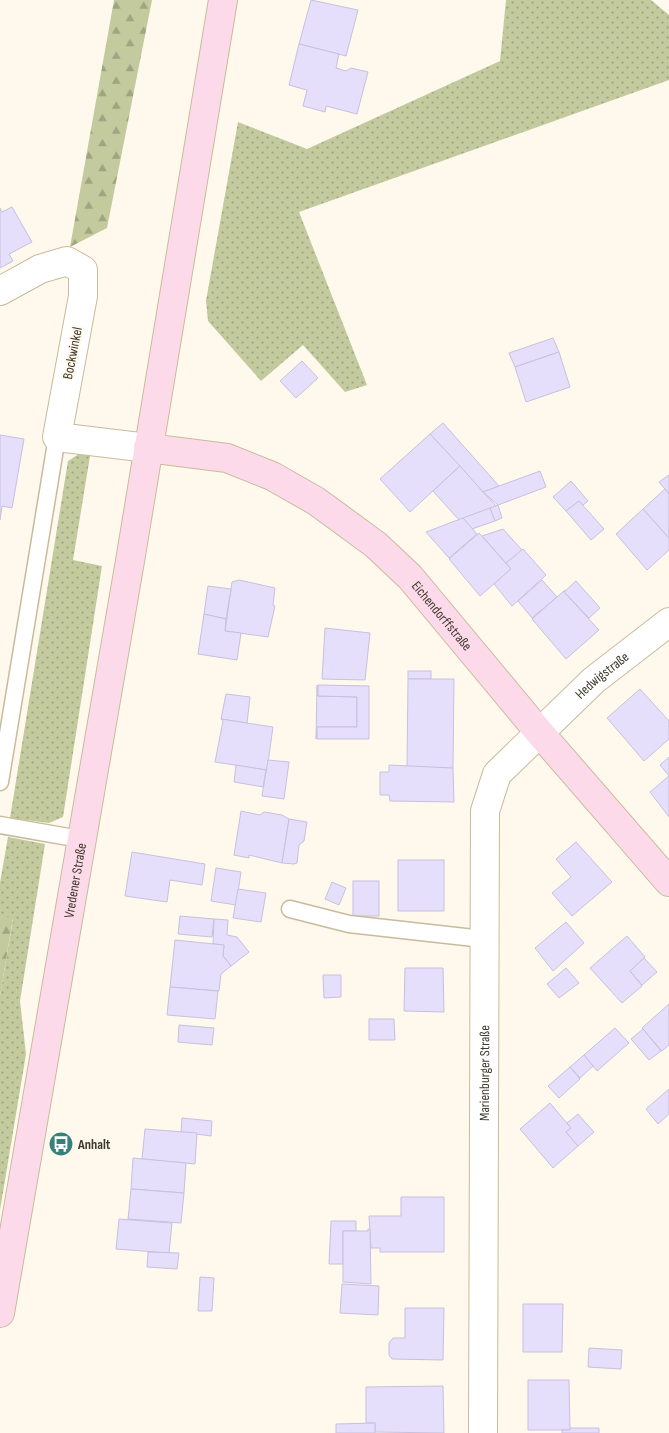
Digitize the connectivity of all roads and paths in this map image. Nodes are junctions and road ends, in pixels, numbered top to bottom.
1 (223, 0) edge
2 (0, 291) edge
3 (57, 437) junction
4 (148, 448) junction
5 (669, 622) edge
6 (539, 732) junction
7 (0, 782) edge
8 (0, 825) edge
9 (80, 839) junction
10 (669, 882) edge
11 (290, 909) dead end
12 (483, 939) junction
13 (0, 1313) edge
14 (483, 1433) edge

1 - 4 street, Vredener Straße
2 - 3 street, Bockwinkel
3 - 4 street
3 - 7 lane
4 - 6 street, Eichendorffstraße
4 - 9 street, Vredener Straße
5 - 6 street, Hedwigstraße
6 - 10 street, Eichendorffstraße
6 - 12 street, Marienburger Straße
8 - 9 lane
9 - 13 street, Vredener Straße
11 - 12 lane
12 - 14 street, Marienburger Straße

